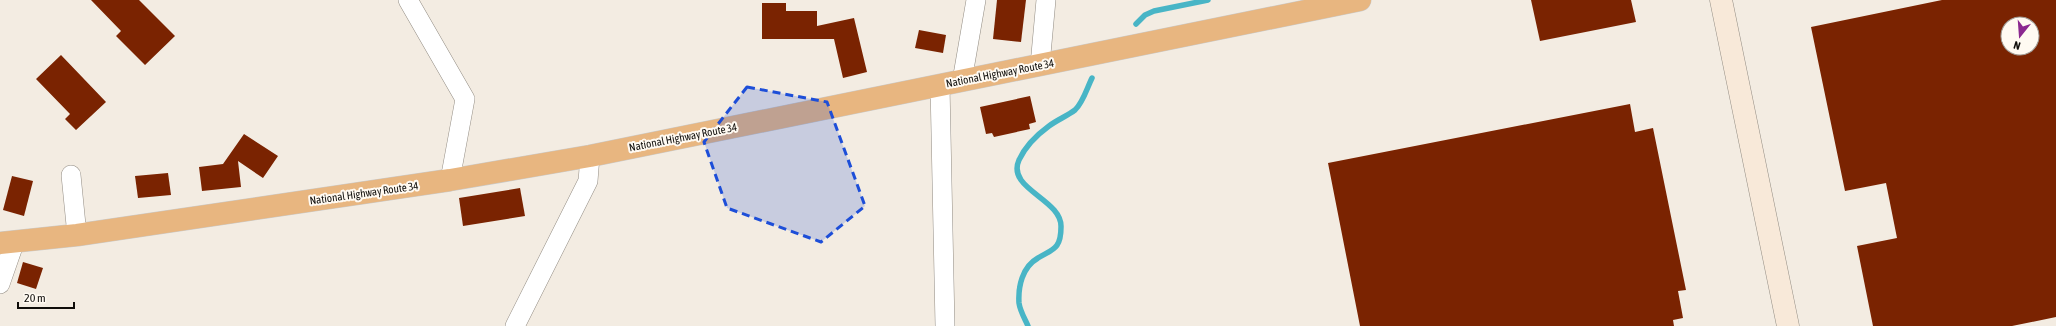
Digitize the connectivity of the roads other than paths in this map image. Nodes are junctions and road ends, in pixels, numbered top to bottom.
1 (408, 0) edge
2 (976, 0) edge
3 (1046, 0) edge
4 (1360, 0) edge
5 (1721, 0) edge
6 (1040, 65) junction
7 (962, 81) junction
8 (940, 85) junction
9 (590, 156) junction
10 (71, 175) dead end
11 (450, 180) junction
12 (77, 235) junction
13 (8, 242) edge
14 (0, 284) edge
15 (515, 326) edge
16 (944, 326) edge
17 (1788, 326) edge

1 - 11 street
2 - 7 street
3 - 6 street
4 - 6 highway, National Highway Route 34
5 - 17 street
6 - 7 highway, National Highway Route 34
7 - 8 highway, National Highway Route 34
8 - 9 highway, National Highway Route 34
8 - 16 street
9 - 11 highway, National Highway Route 34
9 - 15 street
10 - 12 street
11 - 12 highway, National Highway Route 34
12 - 13 highway, National Highway Route 34
13 - 14 street

